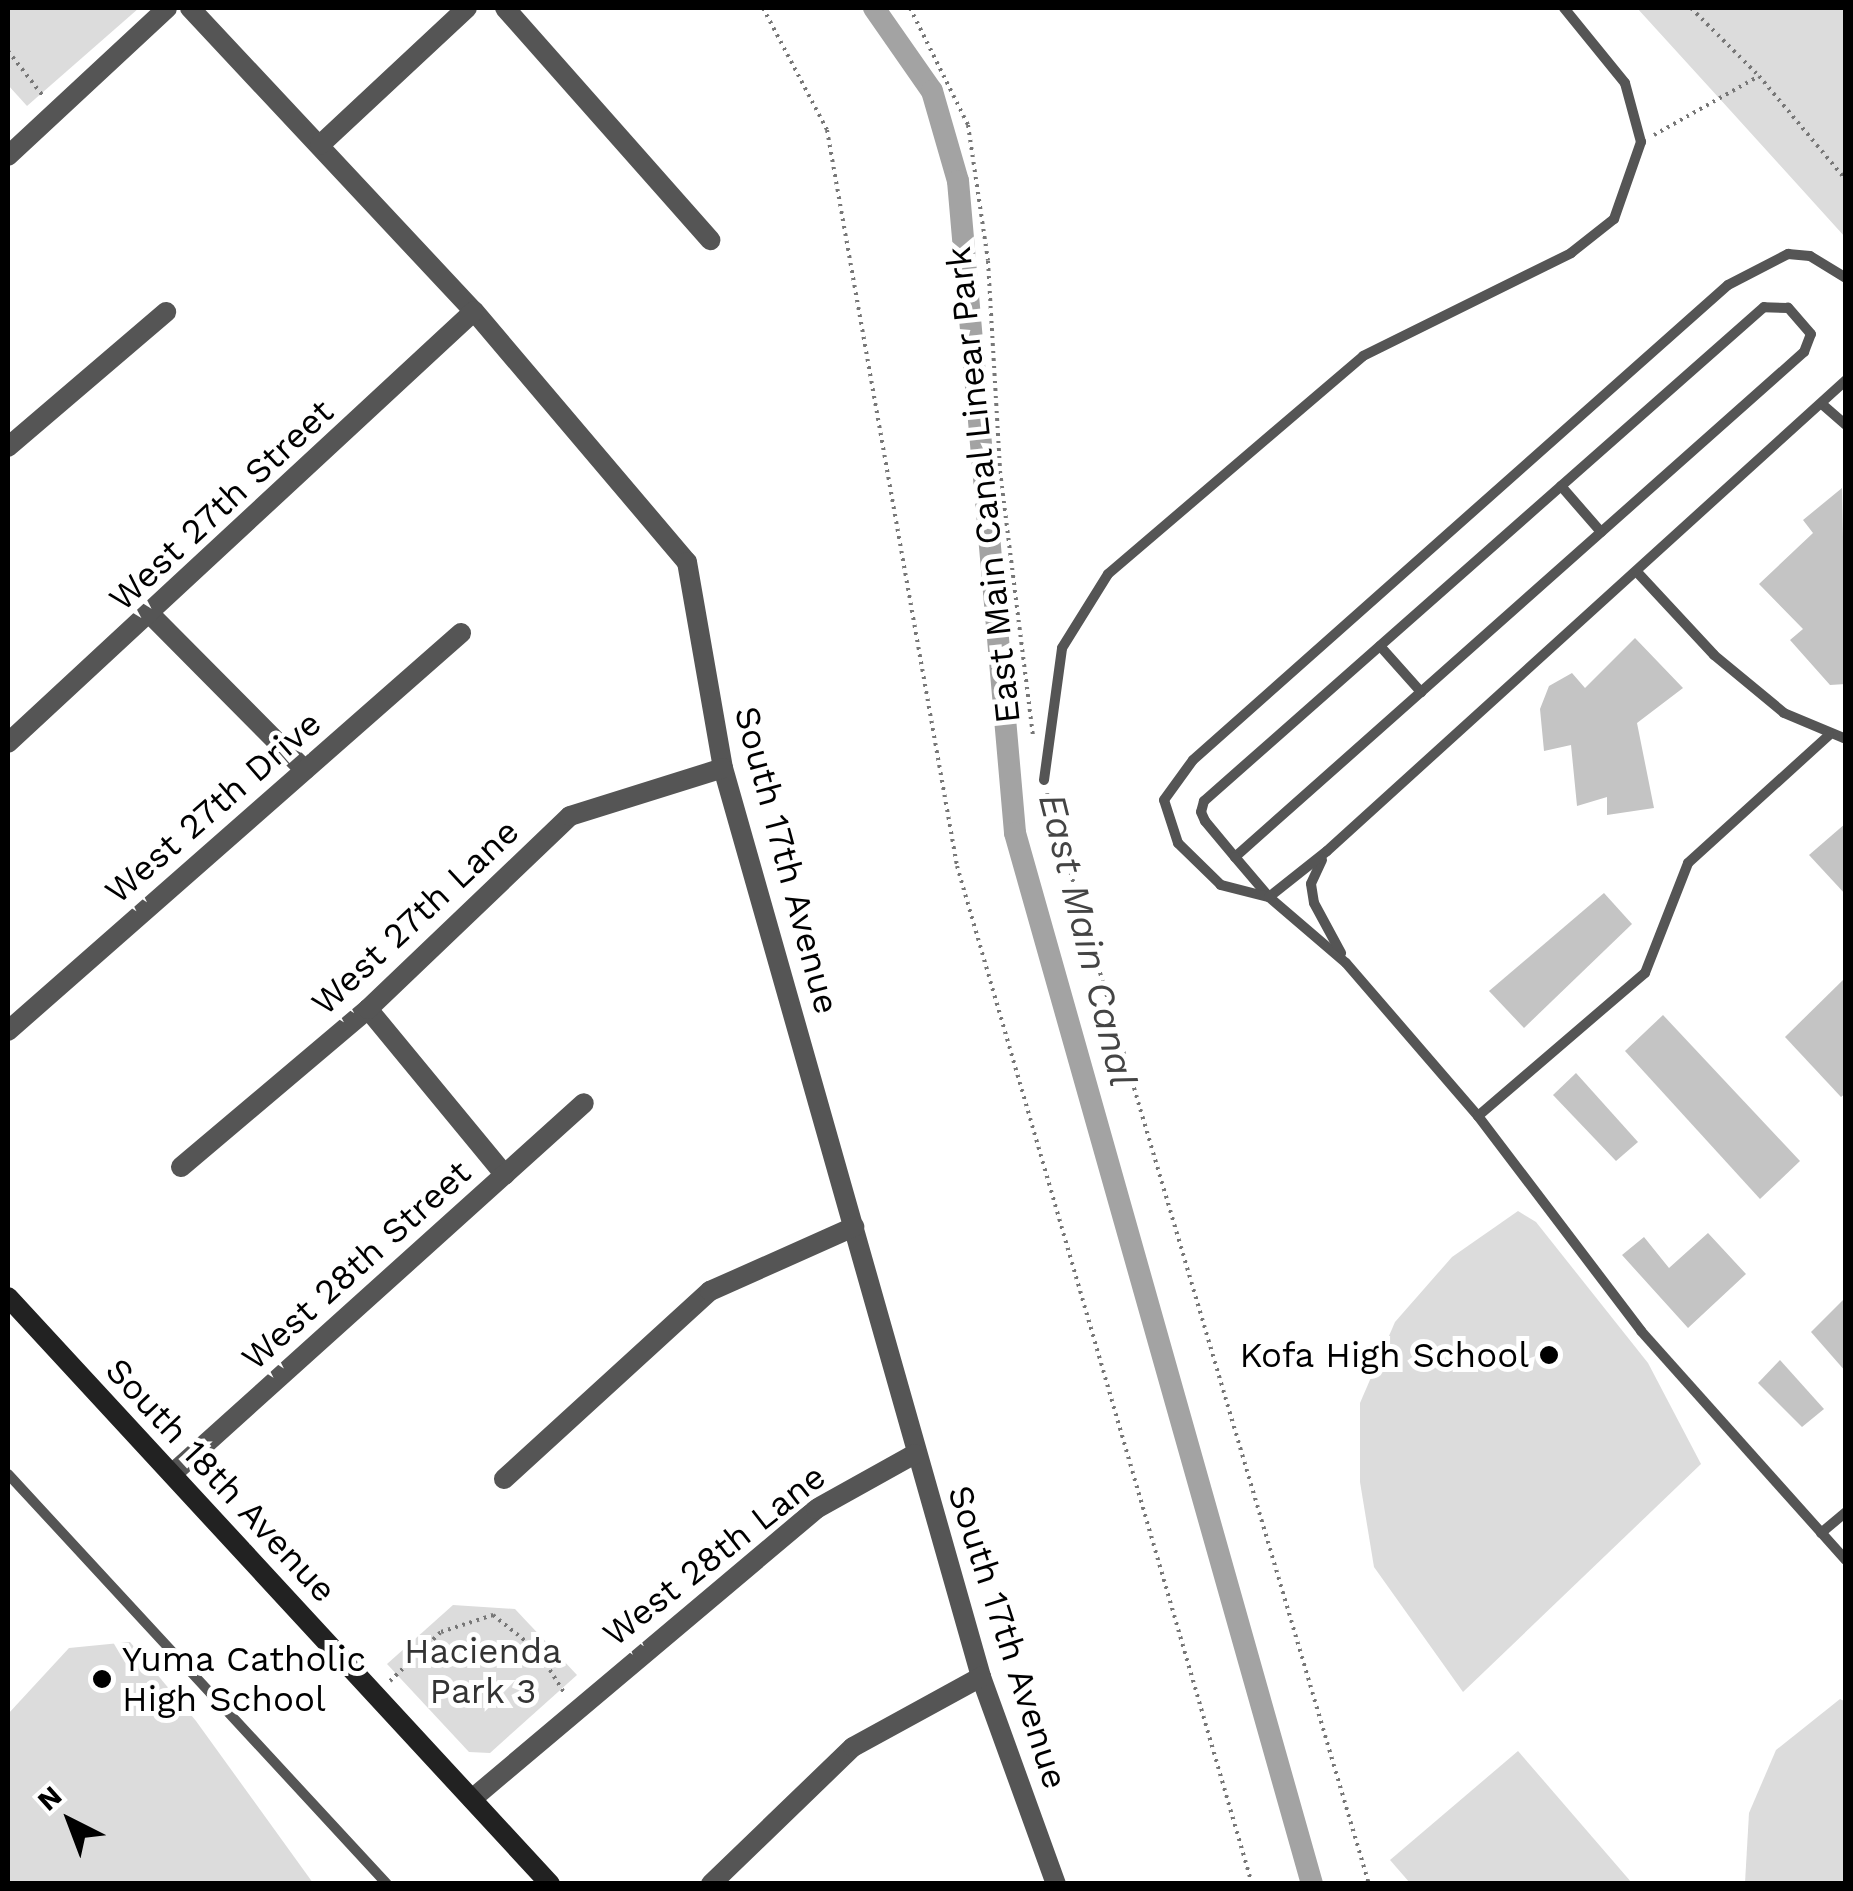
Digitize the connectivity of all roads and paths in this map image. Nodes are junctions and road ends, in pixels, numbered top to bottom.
1 (167, 8) edge
2 (190, 8) edge
3 (467, 8) edge
4 (505, 8) edge
5 (763, 8) edge
6 (910, 8) edge
7 (1564, 8) edge
8 (1691, 8) edge
9 (8, 52) edge
10 (1760, 76) junction
11 (56, 110) junction
12 (1641, 142) junction
13 (320, 145) junction
14 (8, 156) edge
15 (1846, 180) edge
16 (710, 240) dead end
17 (1846, 278) edge
18 (474, 311) junction
19 (166, 312) dead end
20 (1846, 380) edge
21 (1823, 405) junction
22 (1846, 425) edge
23 (8, 447) edge
24 (1560, 486) junction
25 (1601, 532) junction
26 (1637, 572) junction
27 (152, 616) junction
28 (461, 632) dead end
29 (1380, 646) junction
30 (1421, 692) junction
31 (1829, 734) junction
32 (1846, 739) edge
33 (8, 742) edge
34 (1034, 743) dead end
35 (723, 768) junction
36 (305, 770) junction
37 (1044, 780) joint
38 (1327, 851) junction
39 (1235, 857) junction
40 (1268, 897) junction
41 (1346, 963) junction
42 (368, 1009) junction
43 (8, 1031) edge
44 (584, 1103) dead end
45 (1478, 1116) junction
46 (181, 1167) dead end
47 (505, 1174) junction
48 (854, 1228) junction
49 (8, 1297) edge
50 (916, 1454) junction
51 (8, 1474) edge
52 (172, 1474) junction
53 (504, 1479) dead end
54 (1846, 1512) edge
55 (1822, 1533) junction
56 (1846, 1560) edge
57 (981, 1677) junction
58 (376, 1694) junction
59 (576, 1704) junction
60 (472, 1799) junction
61 (387, 1884) edge
62 (550, 1884) edge
63 (711, 1884) edge
64 (1056, 1884) edge
65 (1252, 1884) edge
66 (1369, 1884) edge

1 - 11 street
2 - 13 street, South 17th Avenue
3 - 13 street
4 - 16 street
5 - 65 path
6 - 34 path, East Main Canal Linear Park
7 - 12 lane
8 - 10 path
9 - 11 path
10 - 12 path
10 - 15 path
11 - 14 street
12 - 37 lane
13 - 18 street, South 17th Avenue
17 - 40 lane
18 - 27 street, West 27th Street
18 - 35 street, South 17th Avenue
19 - 23 street
20 - 21 lane
21 - 22 lane
21 - 26 lane
24 - 25 lane
24 - 25 lane
24 - 29 lane
25 - 30 lane
26 - 31 lane
26 - 38 lane
27 - 33 street, West 27th Street
27 - 36 street
28 - 36 street, West 27th Drive
29 - 30 lane
29 - 39 lane
30 - 39 lane
31 - 32 lane
31 - 45 lane
35 - 42 street, West 27th Lane
35 - 48 street, South 17th Avenue
36 - 43 street, West 27th Drive
37 - 66 path
38 - 40 lane
38 - 41 lane
39 - 40 lane
40 - 41 lane
41 - 45 lane
42 - 46 street, West 27th Lane
42 - 47 street
44 - 47 street, West 28th Street
45 - 55 lane
47 - 52 street, West 28th Street
48 - 50 street, South 17th Avenue
48 - 53 street
49 - 52 street, South 18th Avenue
50 - 57 street, South 17th Avenue
50 - 59 street, West 28th Lane
51 - 61 lane
52 - 58 street, South 18th Avenue
54 - 55 lane
55 - 56 lane
57 - 63 street
57 - 64 street, South 17th Avenue
58 - 59 path
58 - 60 street, South 18th Avenue
59 - 60 street, West 28th Lane
60 - 62 street, South 18th Avenue

